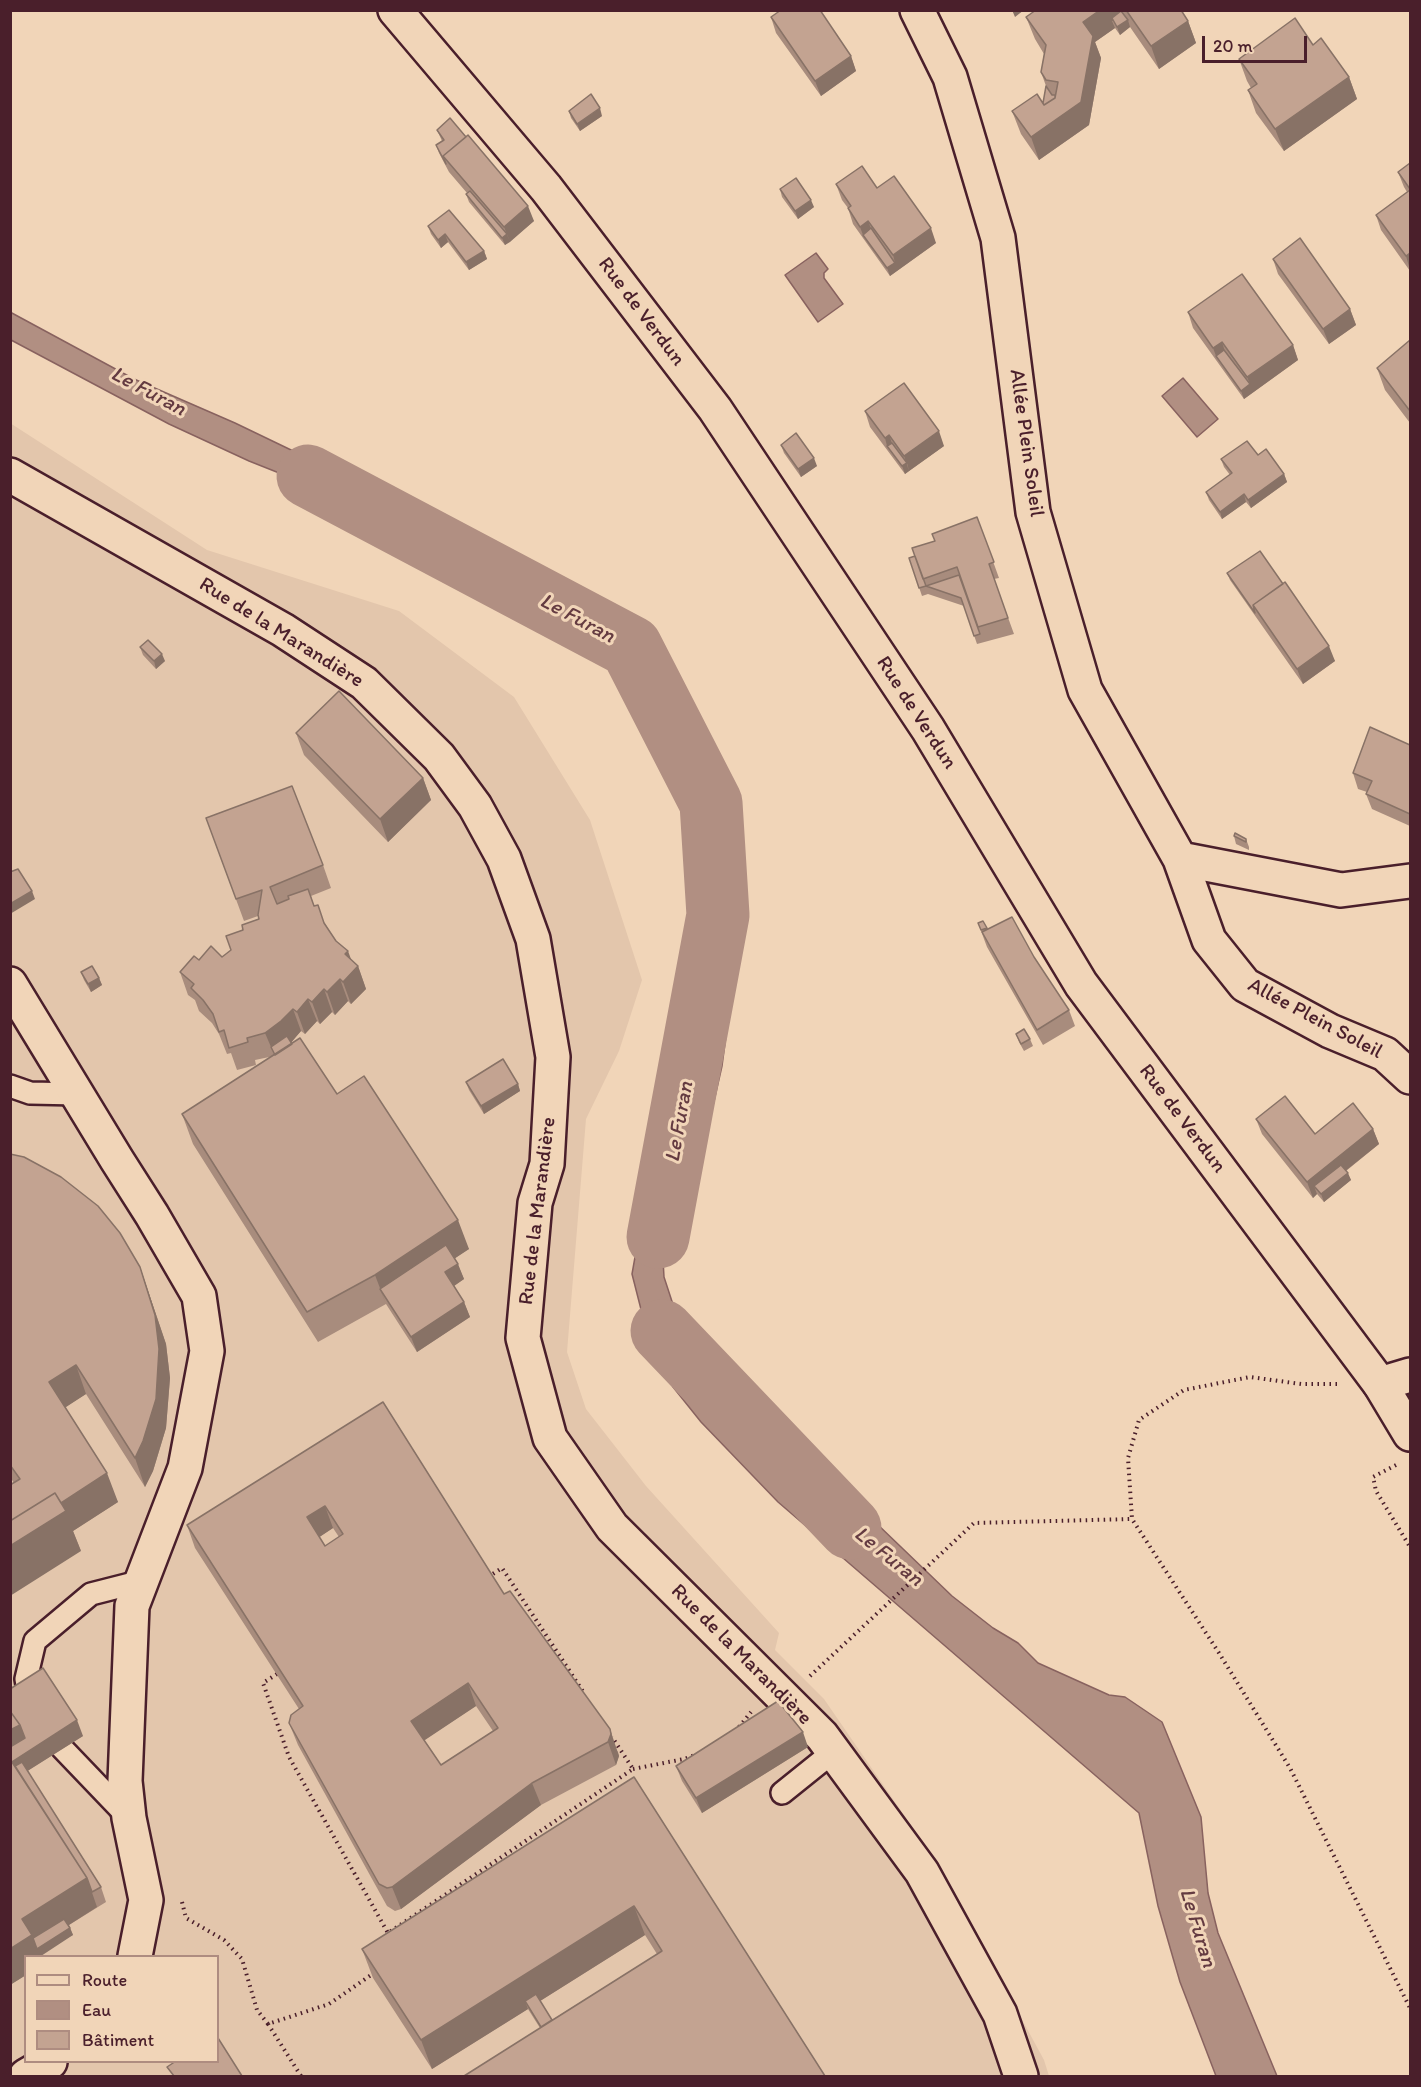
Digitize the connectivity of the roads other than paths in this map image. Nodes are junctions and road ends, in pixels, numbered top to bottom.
1 (395, 10) edge
2 (917, 10) edge
3 (10, 475) edge
4 (1180, 859) junction
5 (1410, 881) edge
6 (10, 984) edge
7 (1410, 1077) edge
8 (10, 1086) edge
9 (78, 1094) junction
10 (1395, 1379) edge
11 (1406, 1449) edge
12 (142, 1581) junction
13 (29, 1696) edge
14 (62, 1748) edge
15 (833, 1752) junction
16 (782, 1793) dead end
17 (129, 1818) junction
18 (135, 1955) edge
19 (47, 2063) edge
20 (26, 2076) edge
21 (1021, 2076) edge

1 - 10 street, Rue de Verdun
2 - 4 street, Allée Plein Soleil
3 - 15 street, Rue de la Marandière
4 - 5 street
4 - 7 street, Allée Plein Soleil
6 - 9 street
8 - 9 lane
9 - 12 street
10 - 11 street, Rue de Verdun
12 - 13 lane
12 - 17 street
14 - 17 lane
15 - 16 lane
15 - 21 street, Rue de la Marandière
17 - 18 street
19 - 20 street

